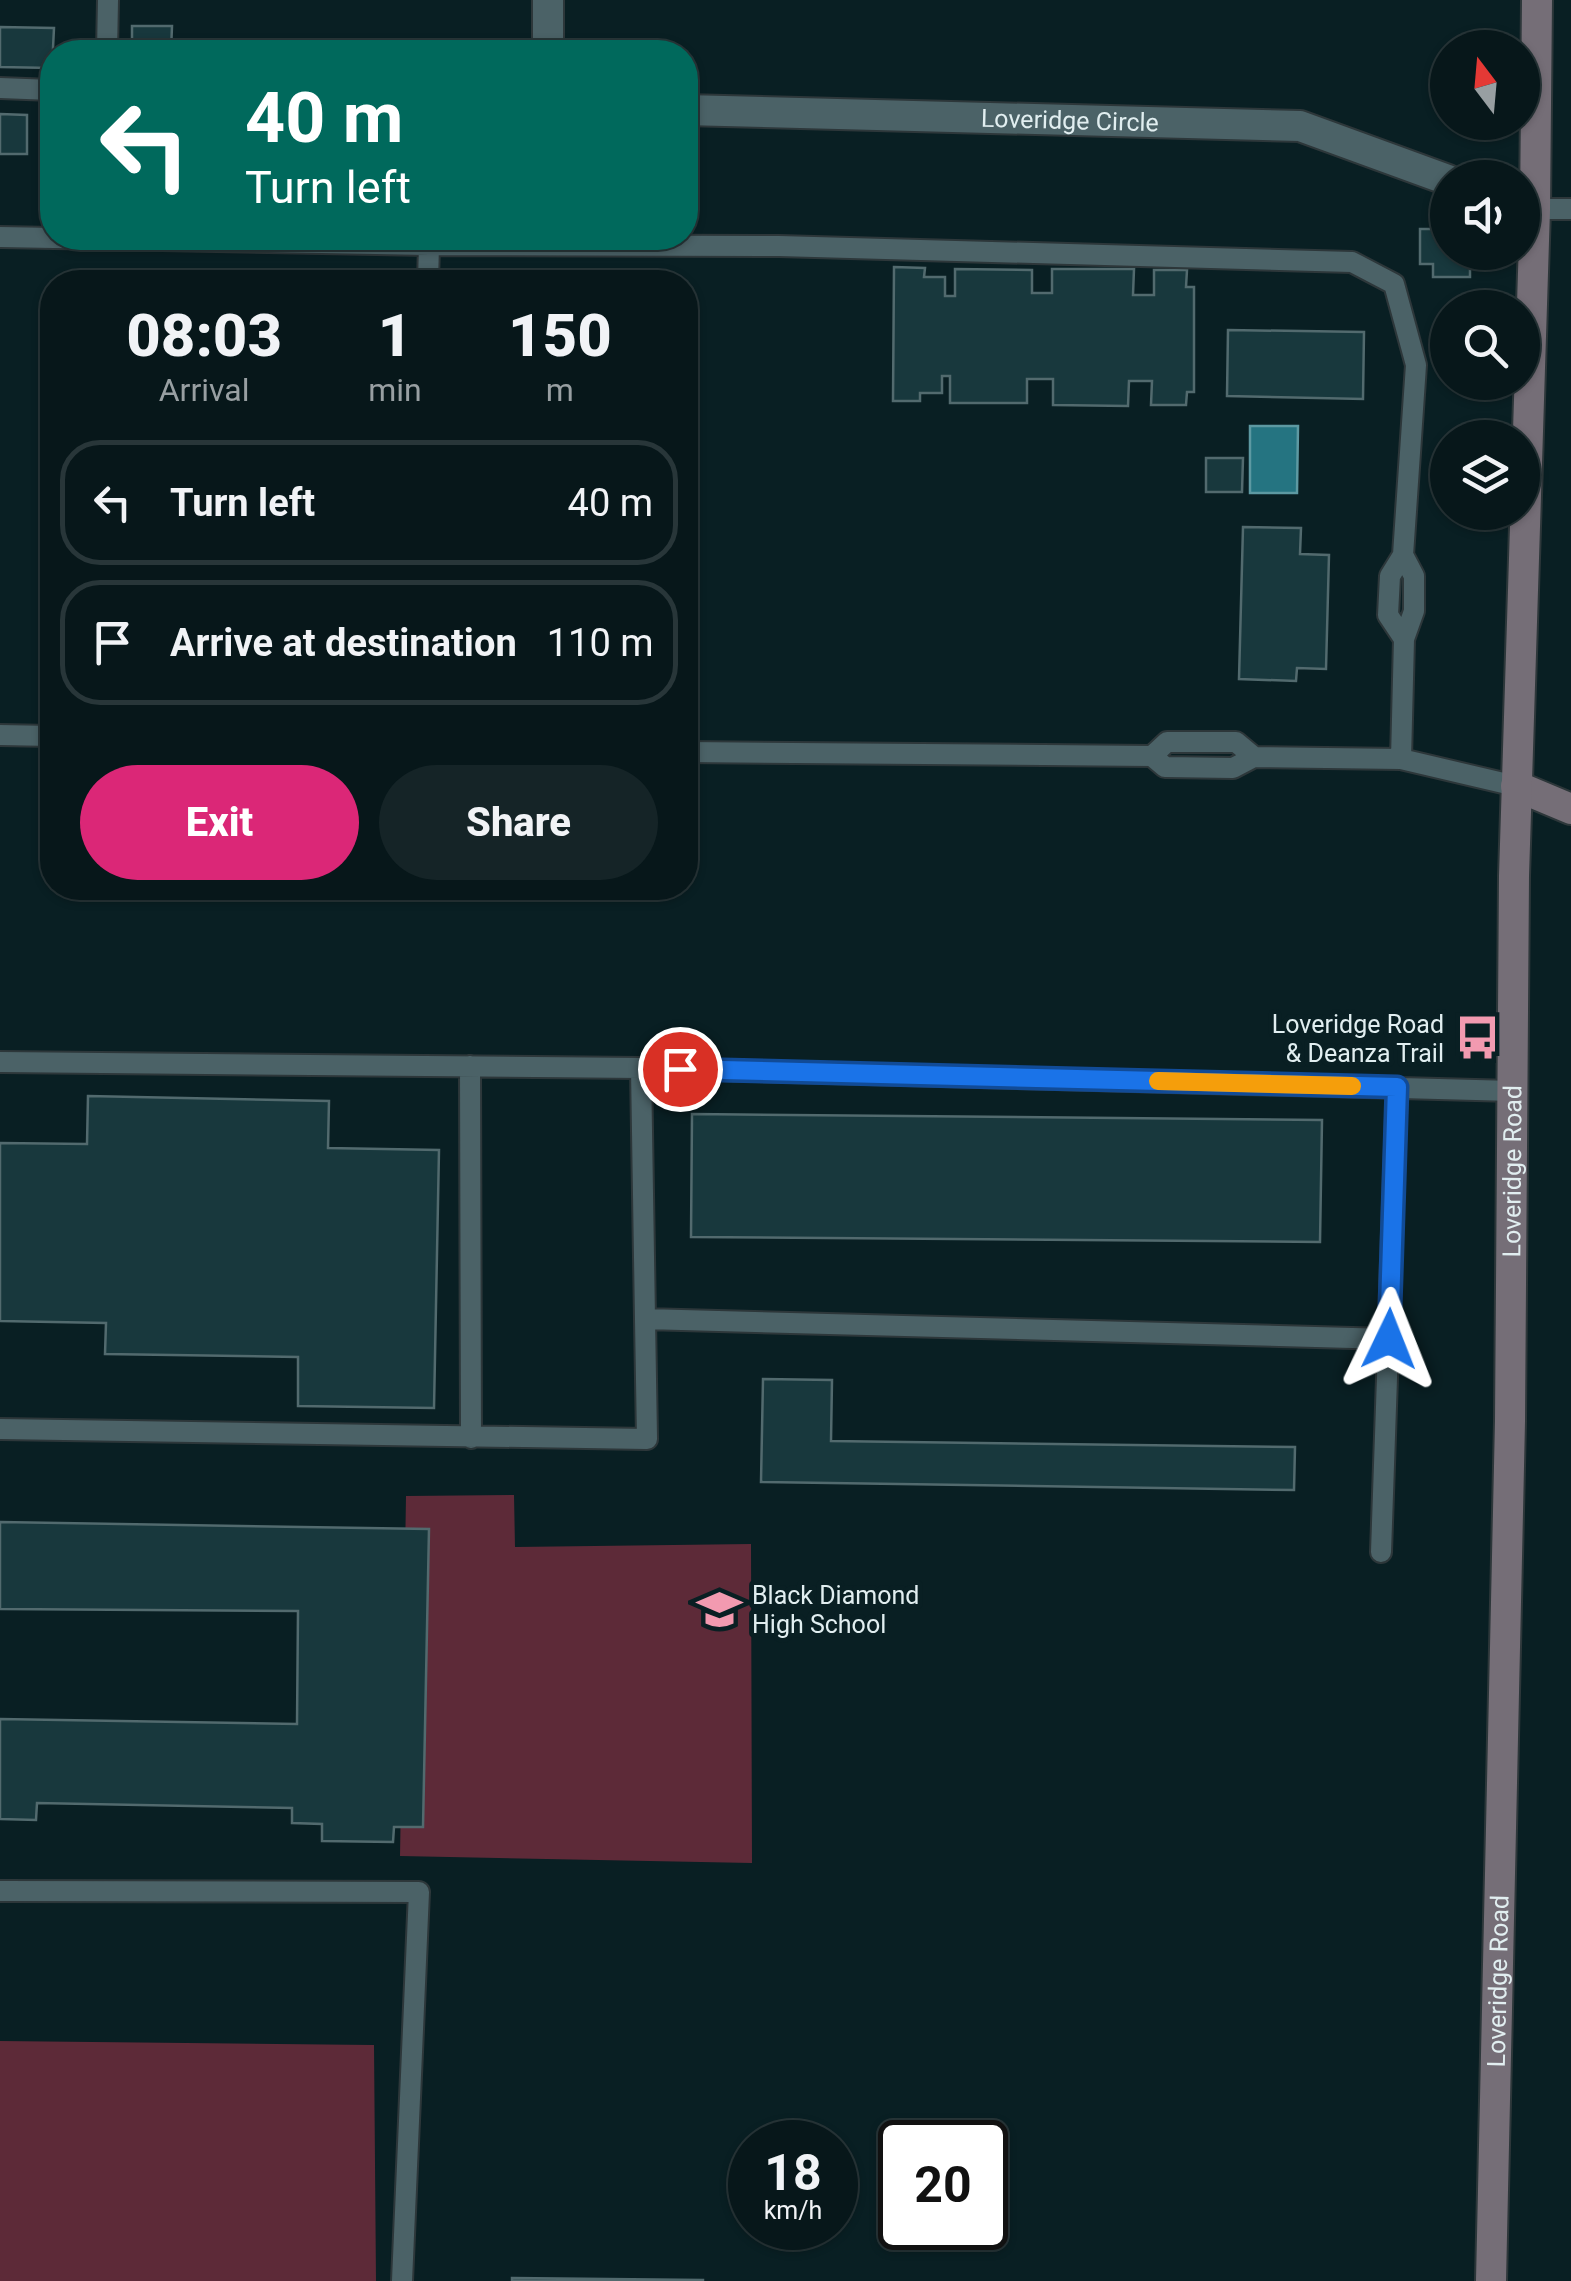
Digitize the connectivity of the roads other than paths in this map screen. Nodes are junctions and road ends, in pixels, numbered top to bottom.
1 (108, 0) edge
2 (548, 0) edge
3 (1537, 0) edge
4 (107, 40) edge
5 (548, 40) edge
6 (0, 88) edge
7 (40, 90) edge
8 (698, 110) edge
9 (1531, 160) edge
10 (1430, 174) edge
11 (1540, 208) edge
12 (1571, 209) edge
13 (0, 237) edge
14 (40, 238) edge
15 (698, 246) edge
16 (1528, 270) edge
17 (0, 735) edge
18 (40, 736) edge
19 (698, 752) edge
20 (1401, 759) junction
21 (1516, 786) junction
22 (1571, 809) edge
23 (0, 1062) edge
24 (470, 1066) junction
25 (640, 1068) junction
26 (1397, 1087) junction
27 (1513, 1091) junction
28 (645, 1319) junction
29 (1389, 1339) junction
30 (0, 1429) edge
31 (471, 1438) junction
32 (1381, 1552) dead end
33 (0, 1890) edge
34 (402, 2281) edge
35 (1491, 2281) edge

1 - 4 lane
2 - 5 street
3 - 9 main road, Loveridge Road
6 - 7 lane
8 - 10 street, Loveridge Circle
11 - 12 lane
13 - 14 lane
15 - 20 lane
16 - 21 main road, Loveridge Road
17 - 18 lane
19 - 20 lane
20 - 21 lane
21 - 22 main road
21 - 27 main road, Loveridge Road
23 - 24 lane
24 - 25 lane
24 - 31 lane
25 - 26 lane
25 - 28 lane
26 - 27 lane
26 - 29 lane
27 - 35 main road, Loveridge Road
28 - 29 lane
28 - 31 lane
29 - 32 lane
30 - 31 lane
33 - 34 lane

